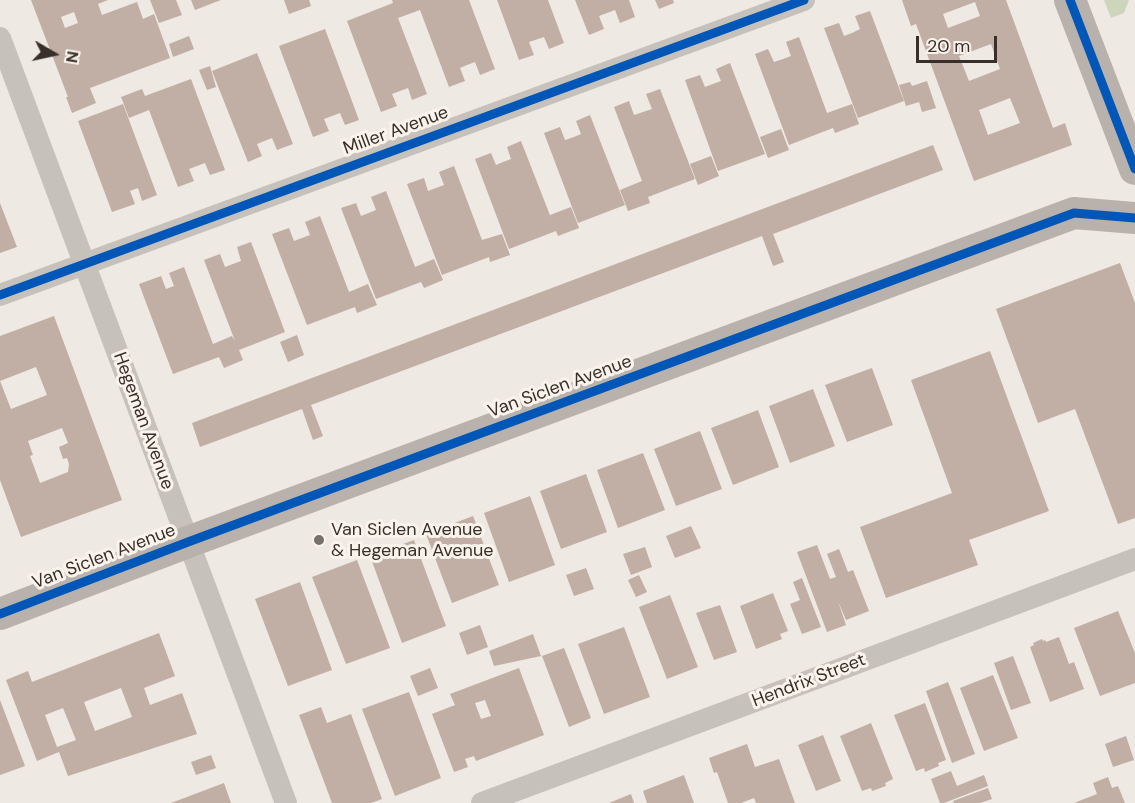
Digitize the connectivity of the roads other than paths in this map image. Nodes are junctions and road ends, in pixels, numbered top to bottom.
1 (804, 0) edge
2 (1070, 0) edge
3 (0, 38) edge
4 (1135, 168) edge
5 (1135, 218) edge
6 (84, 263) junction
7 (0, 295) edge
8 (188, 542) junction
9 (1135, 559) edge
10 (0, 614) edge
11 (286, 803) edge
12 (482, 803) edge

1 - 6 street, Miller Avenue
2 - 4 street
3 - 6 street, Hegeman Avenue
5 - 8 street, Van Siclen Avenue
6 - 7 street, Miller Avenue
6 - 8 street, Hegeman Avenue
8 - 10 street, Van Siclen Avenue
8 - 11 street, Hegeman Avenue
9 - 12 street, Hendrix Street

